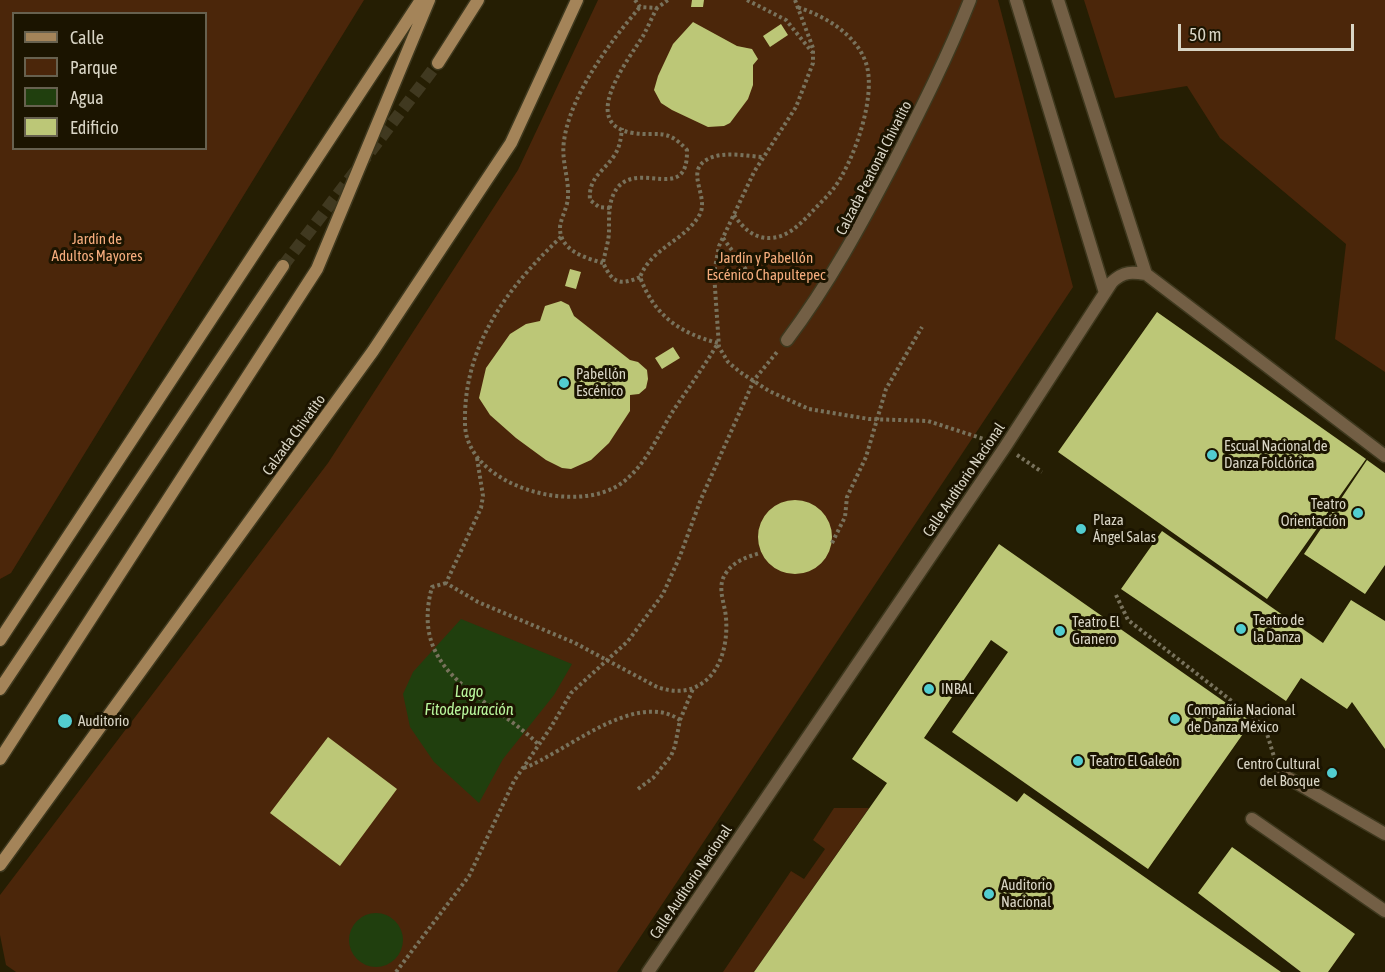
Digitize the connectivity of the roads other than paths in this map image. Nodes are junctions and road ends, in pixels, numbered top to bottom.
1 (421, 0) edge
2 (429, 0) edge
3 (478, 0) edge
4 (577, 0) edge
5 (970, 0) edge
6 (1016, 0) edge
7 (1058, 0) edge
8 (438, 63) tunnel mouth
9 (284, 266) tunnel mouth
10 (1146, 274) junction
11 (1105, 293) junction
12 (787, 340) road end
13 (1385, 456) edge
14 (0, 640) edge
15 (0, 688) edge
16 (0, 759) edge
17 (1283, 775) road end
18 (1252, 819) dead end
19 (1385, 834) edge
20 (0, 865) edge
21 (1385, 911) edge
22 (648, 972) edge

1 - 14 main road
2 - 16 main road
3 - 8 main road
4 - 20 main road, Calzada Chivatito
5 - 12 street, Calzada Peatonal Chivatito
6 - 11 street
7 - 10 street
9 - 15 main road
10 - 11 street, Calle Auditorio Nacional
10 - 13 street
11 - 22 street, Calle Auditorio Nacional
17 - 19 street
18 - 21 street

